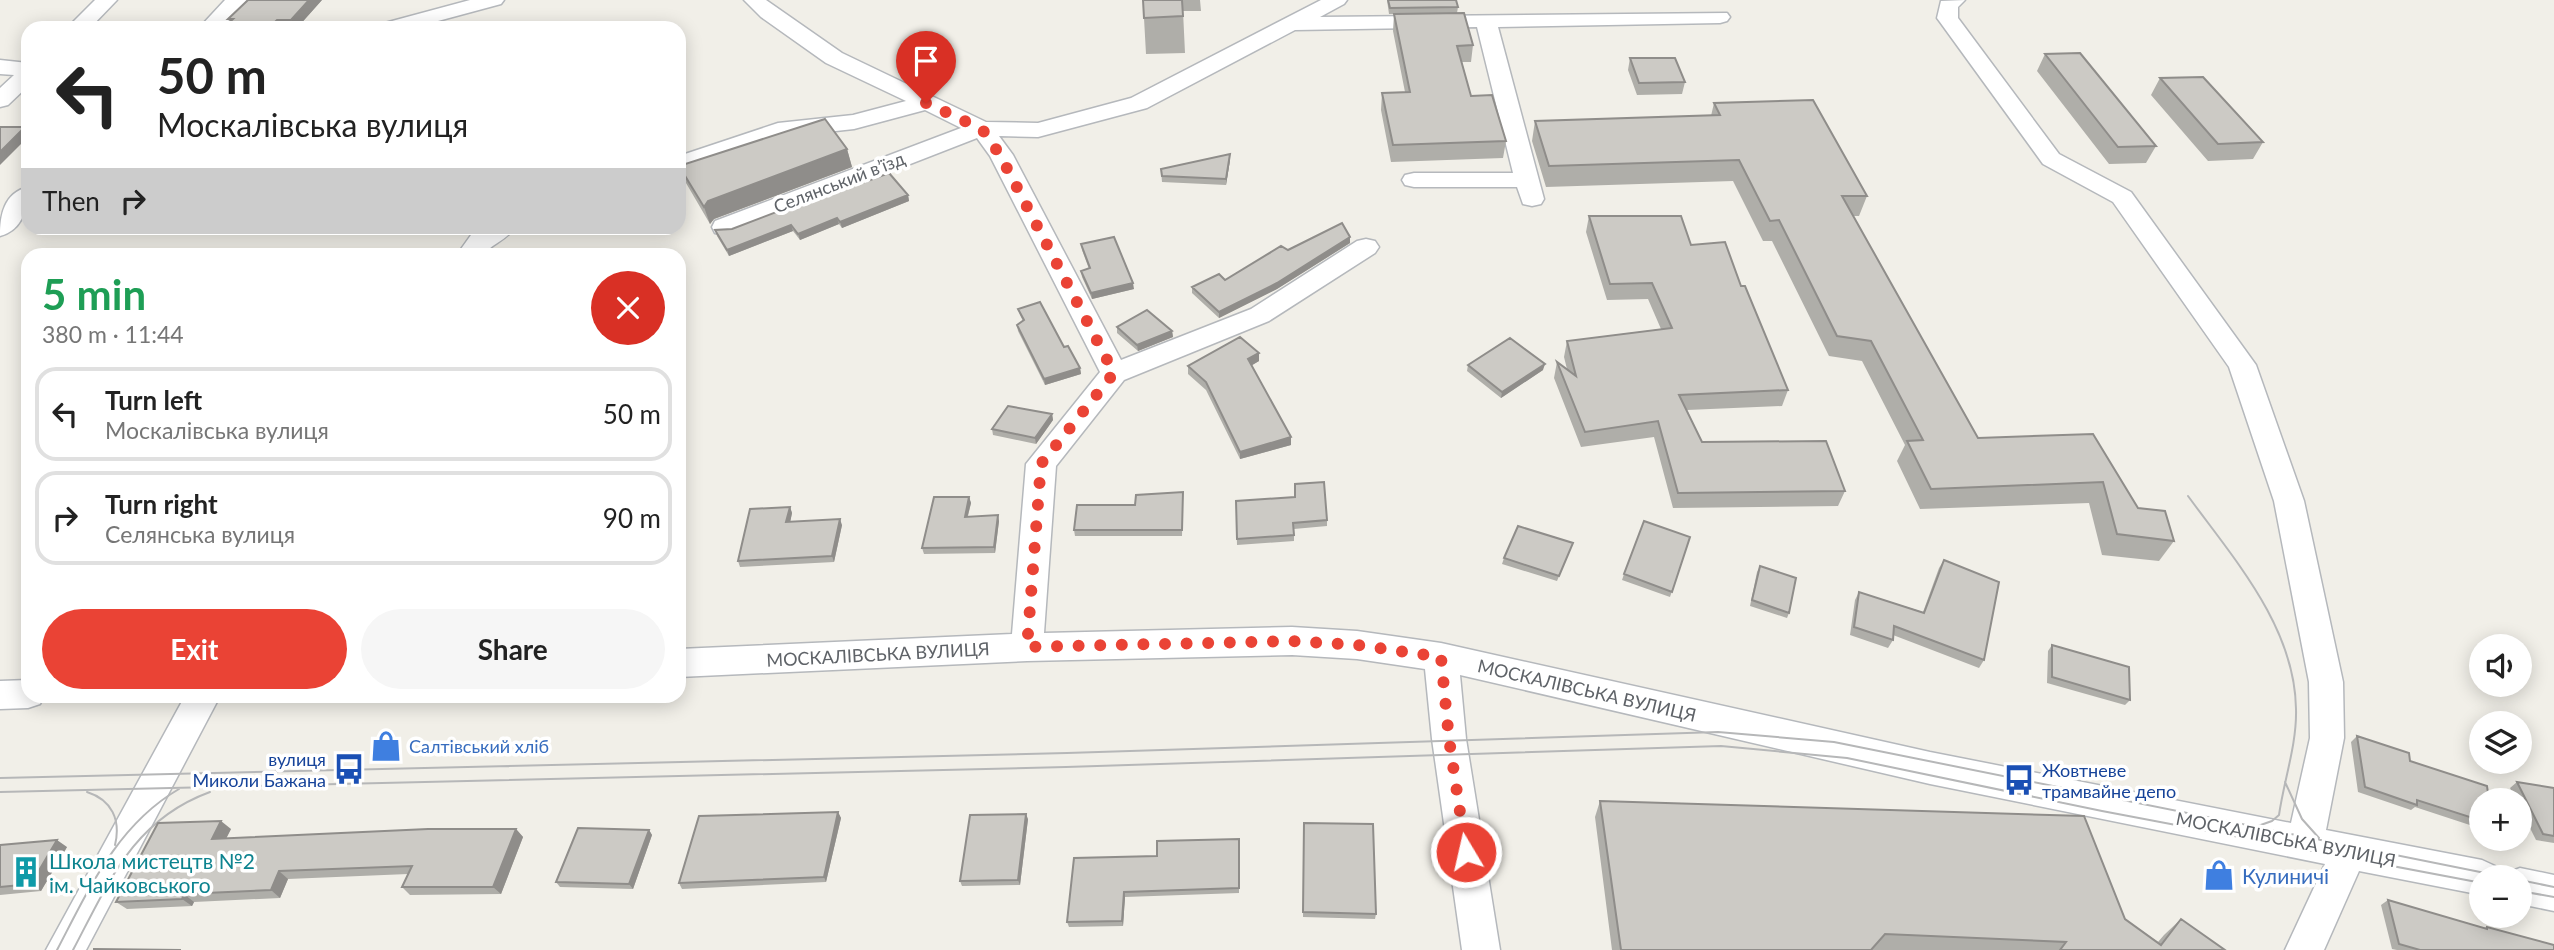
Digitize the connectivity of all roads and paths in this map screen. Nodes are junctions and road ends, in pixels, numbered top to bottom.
1 (107, 0) edge
2 (237, 0) edge
3 (494, 0) edge
4 (754, 0) edge
5 (1337, 0) edge
6 (1955, 0) edge
7 (398, 5) dead end
8 (1720, 17) dead end
9 (85, 21) edge
10 (217, 21) edge
11 (386, 21) edge
12 (414, 21) edge
13 (1486, 21) junction
14 (1290, 24) junction
15 (0, 67) edge
16 (21, 71) edge
17 (21, 79) edge
18 (0, 100) edge
19 (926, 103) junction
20 (982, 129) junction
21 (1038, 130) junction
22 (1000, 155) junction
23 (686, 162) edge
24 (1414, 180) dead end
25 (21, 202) edge
26 (724, 227) edge
27 (0, 228) edge
28 (490, 235) edge
29 (1366, 247) dead end
30 (474, 248) edge
31 (1114, 373) junction
32 (1027, 647) junction
33 (1441, 657) junction
34 (686, 663) edge
35 (21, 694) edge
36 (0, 695) edge
37 (199, 703) edge
38 (2300, 842) junction
39 (2347, 856) dead end
40 (2469, 875) edge
41 (2532, 888) edge
42 (2554, 893) edge
43 (65, 950) edge
44 (1480, 950) edge
45 (2304, 950) edge

1 - 9 street
2 - 10 street
3 - 12 street
4 - 19 street
5 - 14 street, Селянський вʼїзд
6 - 38 street
7 - 11 street
8 - 13 street
13 - 14 street
13 - 24 street
14 - 21 street, Селянський вʼїзд
15 - 16 street
17 - 18 street
19 - 20 street
19 - 23 street
20 - 21 street, Селянський вʼїзд
20 - 22 street
20 - 26 street, Селянський вʼїзд
21 - 22 street, Селянський вʼїзд
22 - 31 street
25 - 27 street
28 - 30 street
29 - 31 street
31 - 32 street
32 - 33 street, МОСКАЛІВСЬКА ВУЛИЦЯ
32 - 34 street, МОСКАЛІВСЬКА ВУЛИЦЯ
33 - 38 street, МОСКАЛІВСЬКА ВУЛИЦЯ
33 - 44 street
35 - 36 street
37 - 43 street
38 - 40 street, МОСКАЛІВСЬКА ВУЛИЦЯ
39 - 45 street
41 - 42 street

